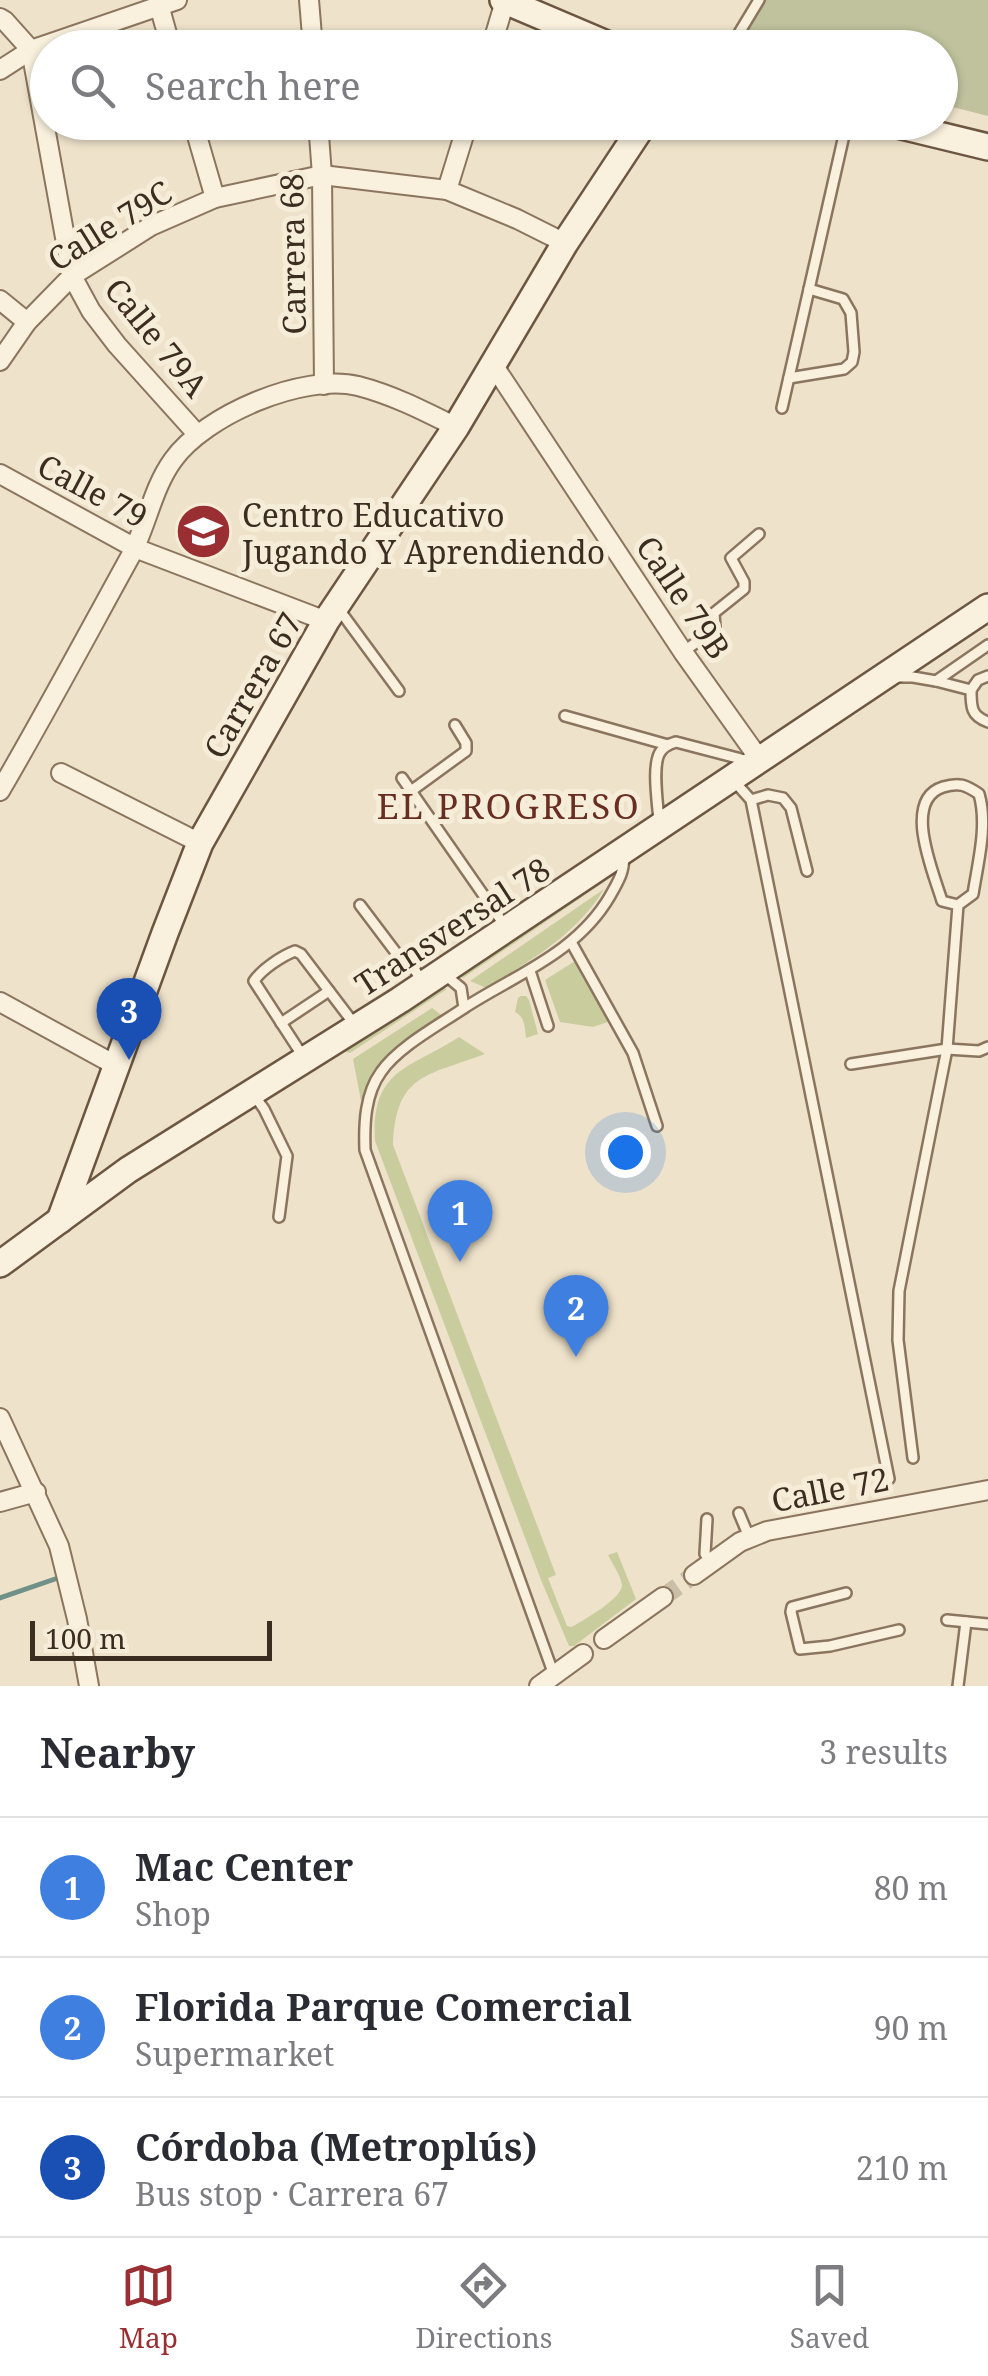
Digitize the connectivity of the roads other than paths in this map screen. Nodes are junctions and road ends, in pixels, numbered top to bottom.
1 (309, 0) edge
2 (504, 0) edge
3 (759, 0) edge
4 (168, 2) edge
5 (0, 18) edge
6 (88, 30) edge
7 (170, 30) edge
8 (311, 30) edge
9 (496, 30) edge
10 (574, 30) edge
11 (741, 30) edge
12 (30, 50) joint
13 (0, 70) edge
14 (47, 140) edge
15 (198, 140) edge
16 (319, 140) edge
17 (462, 140) edge
18 (633, 140) edge
19 (844, 140) edge
20 (958, 140) edge
21 (988, 147) edge
22 (322, 175) junction
23 (447, 190) junction
24 (215, 198) junction
25 (565, 243) junction
26 (72, 276) junction
27 (810, 290) junction
28 (0, 300) edge
29 (26, 322) junction
30 (0, 361) edge
31 (494, 366) junction
32 (789, 378) junction
33 (324, 385) junction
34 (782, 408) dead end
35 (456, 427) junction
36 (197, 434) junction
37 (0, 474) edge
38 (759, 534) dead end
39 (134, 548) junction
40 (988, 607) edge
41 (331, 613) junction
42 (988, 645) edge
43 (683, 652) junction
44 (988, 676) edge
45 (886, 677) junction
46 (936, 681) junction
47 (972, 690) junction
48 (399, 692) dead end
49 (565, 716) dead end
50 (988, 722) edge
51 (455, 724) dead end
52 (668, 746) junction
53 (758, 762) junction
54 (61, 773) dead end
55 (402, 778) dead end
56 (732, 779) junction
57 (0, 790) edge
58 (411, 791) junction
59 (751, 800) junction
60 (660, 827) junction
61 (200, 843) junction
62 (624, 851) junction
63 (807, 872) dead end
64 (360, 905) dead end
65 (958, 906) junction
66 (507, 929) junction
67 (570, 942) junction
68 (530, 971) junction
69 (443, 982) junction
70 (330, 991) junction
71 (484, 995) junction
72 (0, 1002) edge
73 (464, 1008) junction
74 (281, 1023) junction
75 (548, 1026) dead end
76 (356, 1028) junction
77 (948, 1049) junction
78 (985, 1052) edge
79 (306, 1060) junction
80 (851, 1064) dead end
81 (117, 1066) junction
82 (252, 1092) junction
83 (657, 1126) dead end
84 (93, 1129) junction
85 (128, 1170) junction
86 (279, 1217) dead end
87 (60, 1220) junction
88 (2, 1258) edge
89 (0, 1418) edge
90 (913, 1458) dead end
91 (889, 1479) dead end
92 (988, 1490) edge
93 (36, 1492) junction
94 (0, 1502) edge
95 (740, 1513) dead end
96 (707, 1520) dead end
97 (749, 1537) junction
98 (712, 1562) junction
99 (694, 1575) tunnel mouth
100 (846, 1594) dead end
101 (664, 1597) tunnel mouth
102 (947, 1620) dead end
103 (966, 1622) junction
104 (988, 1624) edge
105 (899, 1630) dead end
106 (604, 1639) dead end
107 (583, 1654) dead end
108 (546, 1680) edge
109 (88, 1686) edge
110 (958, 1686) edge

1 - 8 street
2 - 9 street
2 - 10 main road
3 - 11 lane
4 - 6 street
4 - 7 street
5 - 12 street
12 - 13 street
14 - 26 street, Calle 79A
15 - 24 street
16 - 22 street, Carrera 68
17 - 23 street
18 - 25 main road, Carrera 67
19 - 27 lane
20 - 21 main road
22 - 23 street, Calle 79C
22 - 24 street, Calle 79C
22 - 33 street, Carrera 68
23 - 25 street, Calle 79C
24 - 26 street, Calle 79C
25 - 31 main road, Carrera 67
26 - 29 street, Calle 79C
26 - 36 street, Calle 79A
27 - 32 lane
27 - 32 lane
28 - 29 street
29 - 30 street, Calle 79C
31 - 35 main road, Carrera 67
31 - 43 street, Calle 79B
32 - 34 lane
33 - 35 street
33 - 36 street
35 - 41 main road, Carrera 67
36 - 39 street
37 - 39 street, Calle 79
38 - 43 lane
39 - 41 street, Calle 79
39 - 57 street
40 - 45 main road, Transversal 78
41 - 48 lane
41 - 61 main road, Carrera 67
42 - 46 lane
43 - 53 street, Calle 79B
44 - 47 lane
45 - 46 lane
45 - 53 main road, Transversal 78
46 - 47 lane
47 - 50 lane
49 - 52 lane
51 - 58 lane
52 - 53 lane
52 - 60 lane
53 - 56 main road, Transversal 78
54 - 61 street
55 - 58 lane
56 - 59 lane
56 - 60 main road, Transversal 78
58 - 66 lane
59 - 63 lane
59 - 91 lane
60 - 62 main road, Transversal 78
61 - 81 main road, Carrera 67
62 - 66 main road, Transversal 78
62 - 67 lane
64 - 69 lane
65 - 65 lane
65 - 77 lane
66 - 69 main road, Transversal 78
67 - 68 lane
67 - 83 lane
68 - 71 lane
68 - 75 lane
69 - 71 lane
69 - 73 lane
69 - 76 main road, Transversal 78
70 - 74 lane
70 - 74 lane
70 - 76 lane
71 - 73 lane
72 - 81 street
73 - 108 lane
74 - 79 lane
76 - 79 main road, Transversal 78
77 - 78 lane
77 - 80 lane
77 - 90 lane
79 - 82 main road, Transversal 78
81 - 84 main road, Carrera 67
82 - 85 main road, Transversal 78
82 - 86 lane
84 - 85 main road
84 - 87 main road, Carrera 67
85 - 87 main road, Transversal 78
87 - 88 main road, Transversal 78
89 - 93 street
92 - 97 street, Calle 72
93 - 94 street
93 - 109 street
95 - 97 lane
96 - 98 lane
97 - 98 street, Calle 72
98 - 99 street, Calle 72
100 - 105 lane
101 - 106 street
102 - 103 lane
103 - 104 lane
103 - 110 lane
107 - 108 street

